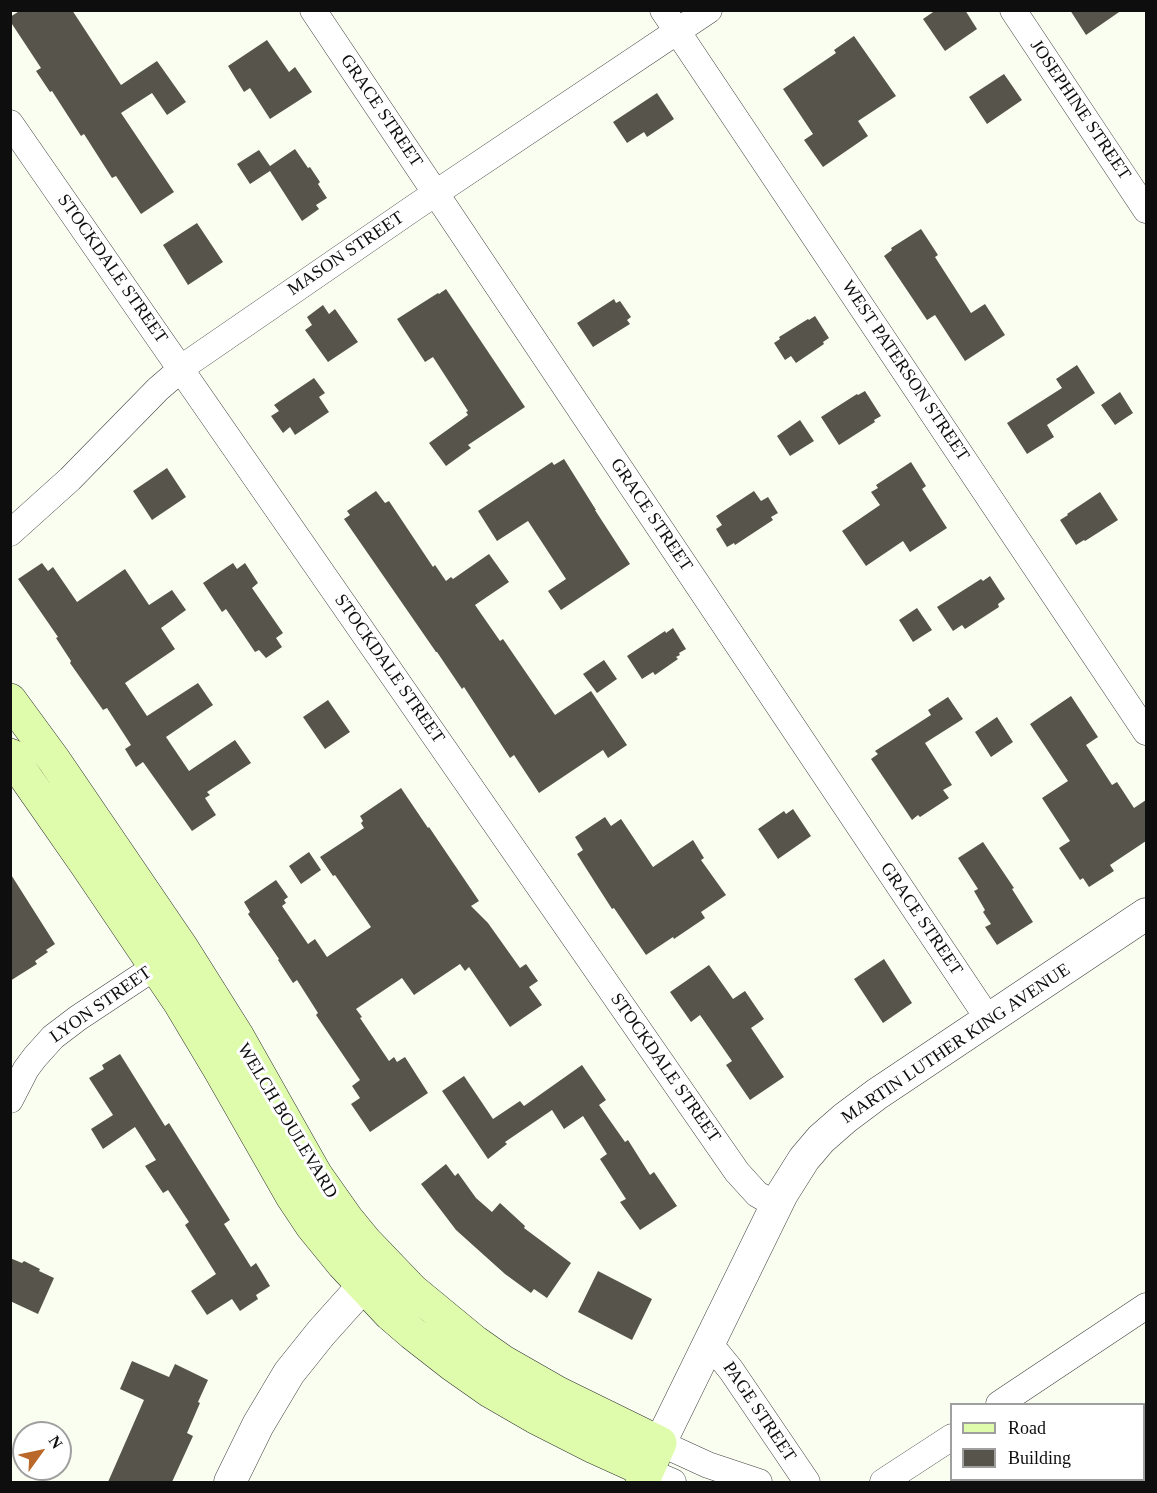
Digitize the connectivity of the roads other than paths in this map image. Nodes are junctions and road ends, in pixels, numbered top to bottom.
1 (313, 10) edge
2 (709, 10) edge
3 (1013, 10) edge
4 (670, 21) edge
5 (10, 123) edge
6 (436, 193) junction
7 (1146, 210) edge
8 (181, 369) junction
9 (10, 533) edge
10 (10, 699) edge
11 (1146, 732) edge
12 (10, 755) edge
13 (1146, 914) edge
14 (182, 948) junction
15 (155, 967) junction
16 (989, 1020) junction
17 (10, 1100) edge
18 (776, 1205) junction
19 (384, 1262) junction
20 (362, 1286) junction
21 (1146, 1306) edge
22 (707, 1347) junction
23 (1000, 1403) edge
24 (950, 1438) edge
25 (656, 1470) edge
26 (230, 1482) edge
27 (759, 1482) edge
28 (807, 1482) edge
29 (883, 1482) edge

1 - 6 street, GRACE STREET
2 - 4 street, MASON STREET
3 - 7 street, JOSEPHINE STREET
4 - 6 street, MASON STREET
4 - 11 street, WEST PATERSON STREET
5 - 8 street, STOCKDALE STREET
6 - 8 street, MASON STREET
6 - 16 street, GRACE STREET
8 - 9 street, MASON STREET
8 - 18 street, STOCKDALE STREET
10 - 14 main road, WELCH BOULEVARD
12 - 15 main road, WELCH BOULEVARD
13 - 16 street, MARTIN LUTHER KING AVENUE
14 - 15 street, LYON STREET
14 - 19 main road, WELCH BOULEVARD
15 - 17 street, LYON STREET
15 - 20 main road, WELCH BOULEVARD
16 - 18 street, MARTIN LUTHER KING AVENUE
18 - 22 street, MARTIN LUTHER KING AVENUE
19 - 20 street
19 - 25 main road, WELCH BOULEVARD
20 - 25 main road, WELCH BOULEVARD
20 - 26 street
21 - 23 street
22 - 25 street, MARTIN LUTHER KING AVENUE
22 - 28 street, PAGE STREET
24 - 29 street
25 - 27 street

